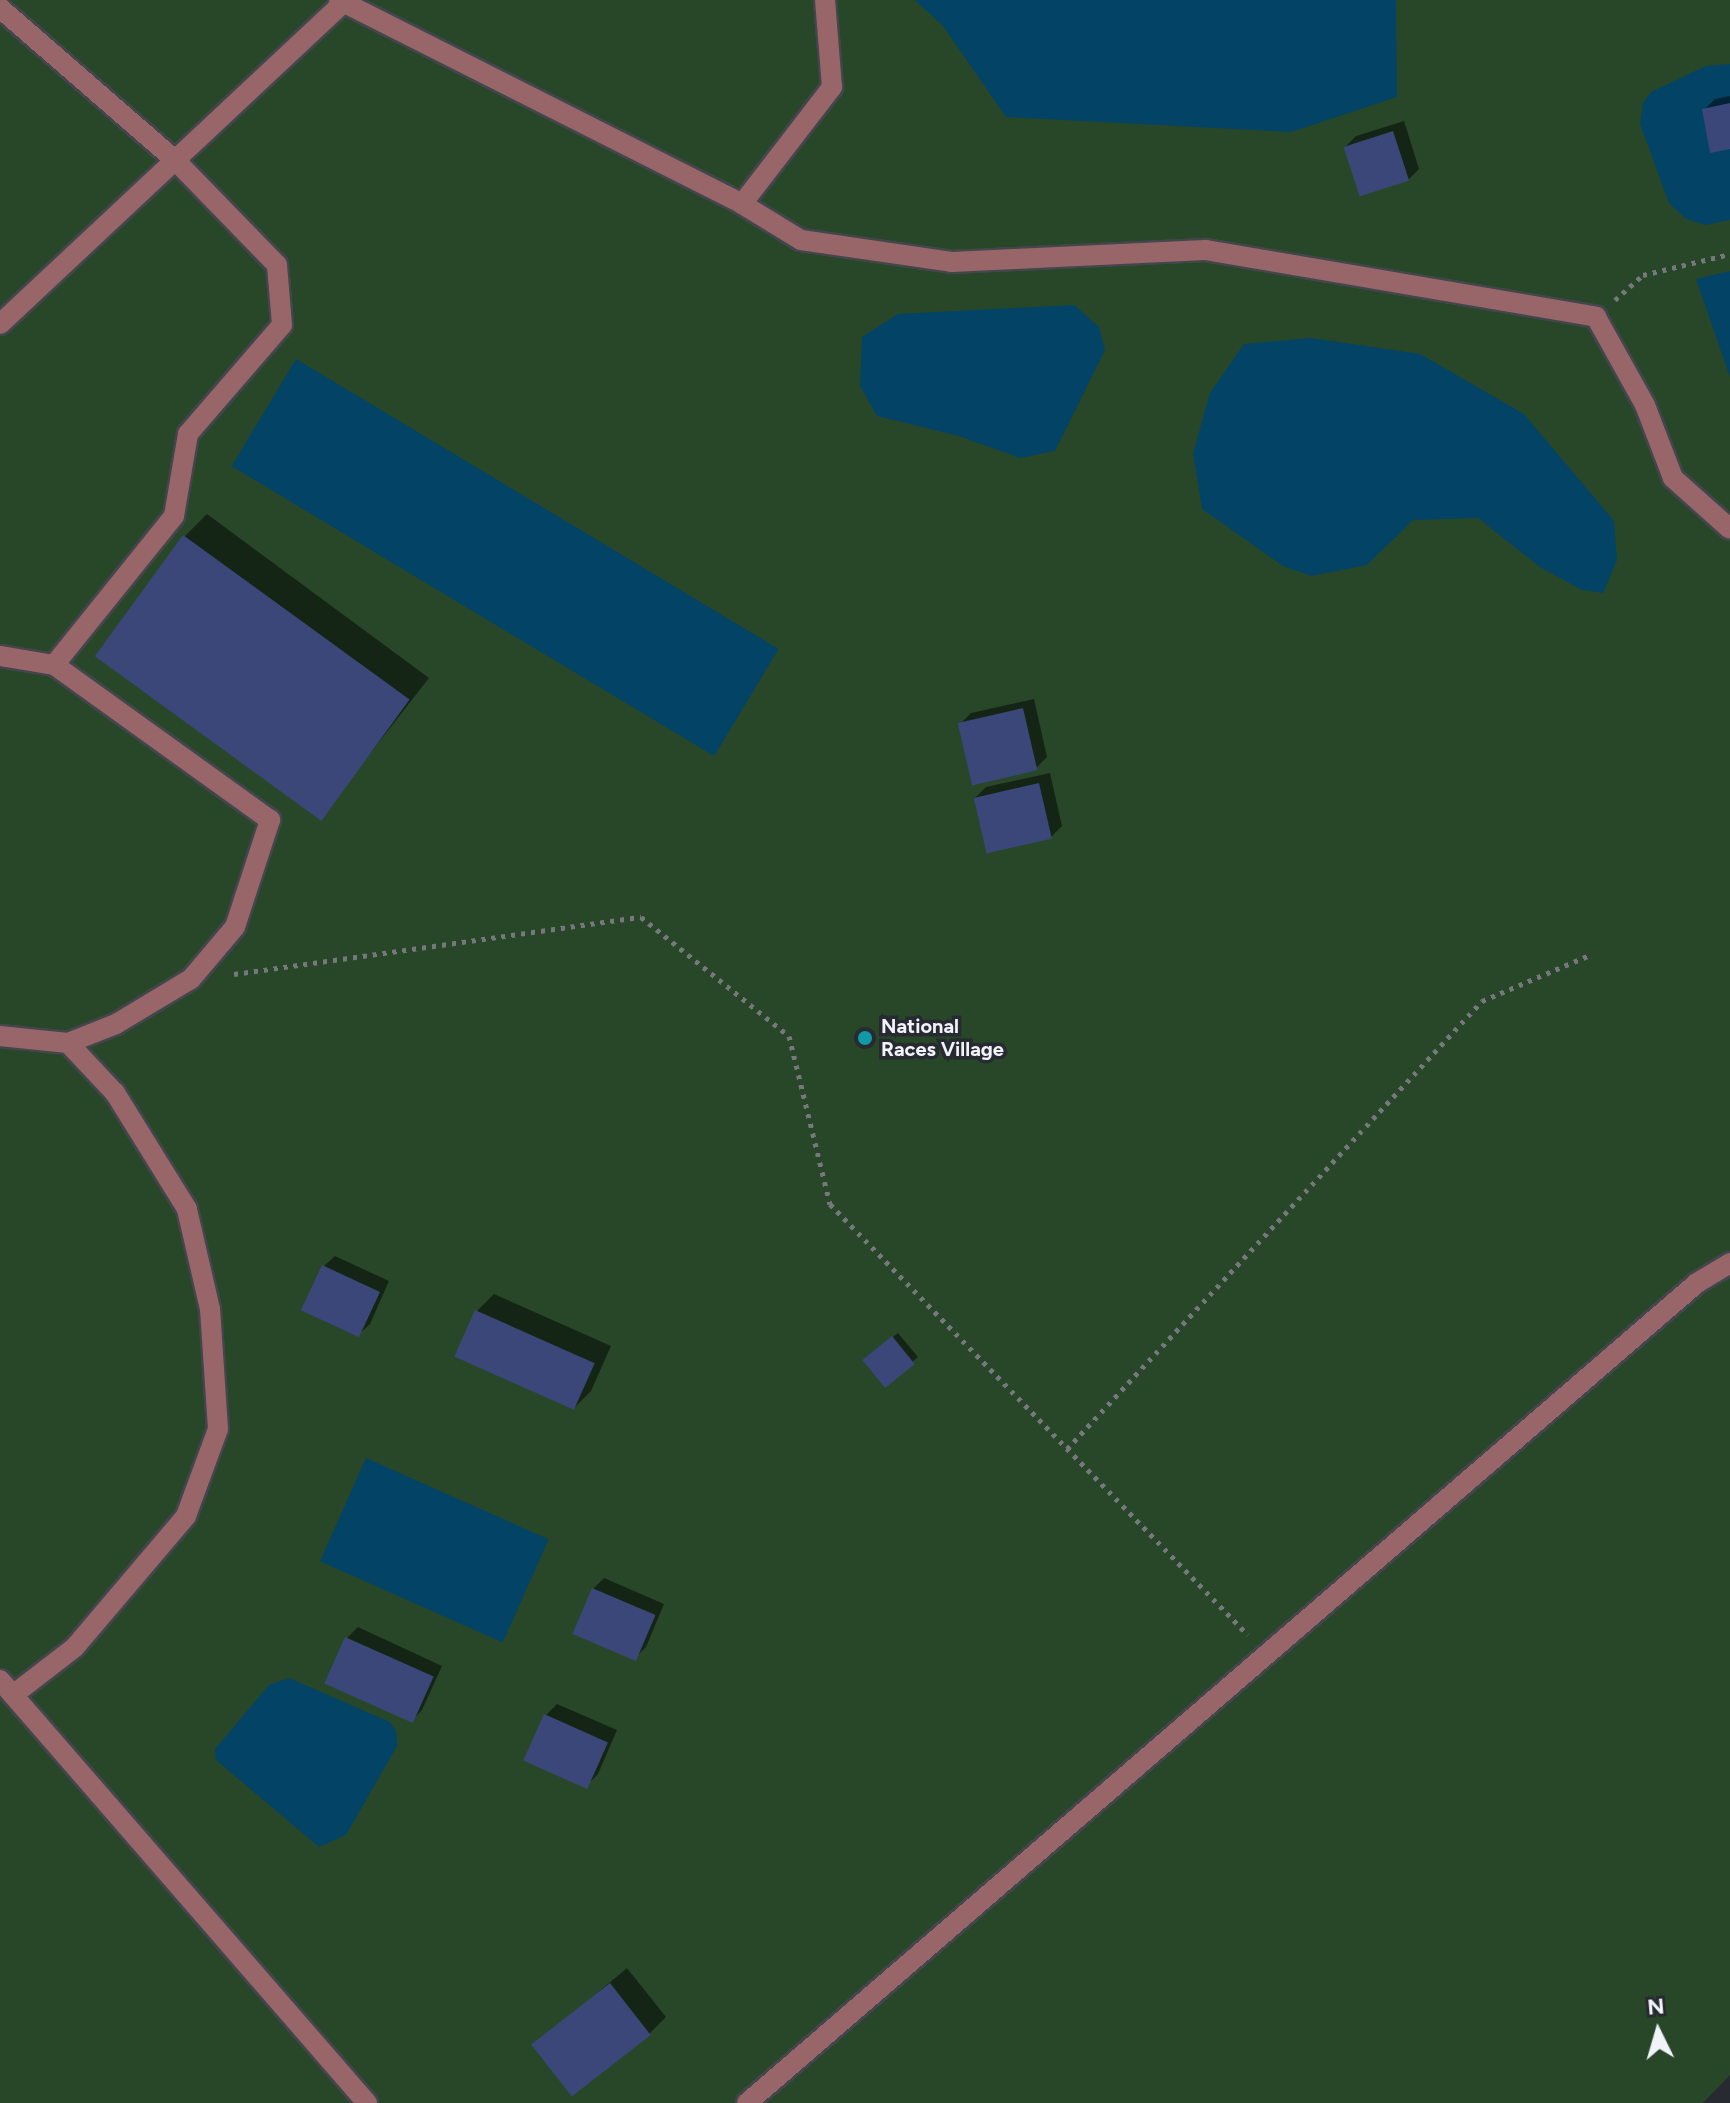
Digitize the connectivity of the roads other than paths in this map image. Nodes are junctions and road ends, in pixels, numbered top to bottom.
1 (825, 0) edge
2 (342, 1) edge
3 (0, 8) edge
4 (176, 161) junction
5 (742, 204) junction
6 (0, 324) edge
7 (1730, 529) edge
8 (0, 656) edge
9 (54, 665) junction
10 (0, 1036) edge
11 (68, 1043) junction
12 (1730, 1263) edge
13 (6, 1687) edge
14 (367, 2103) edge
15 (747, 2103) edge

1 - 5 lane
2 - 4 lane
2 - 5 lane
3 - 4 lane
4 - 6 lane
4 - 9 lane
5 - 7 lane
8 - 9 lane
9 - 11 lane
10 - 11 lane
11 - 13 lane
12 - 15 lane
13 - 14 lane

